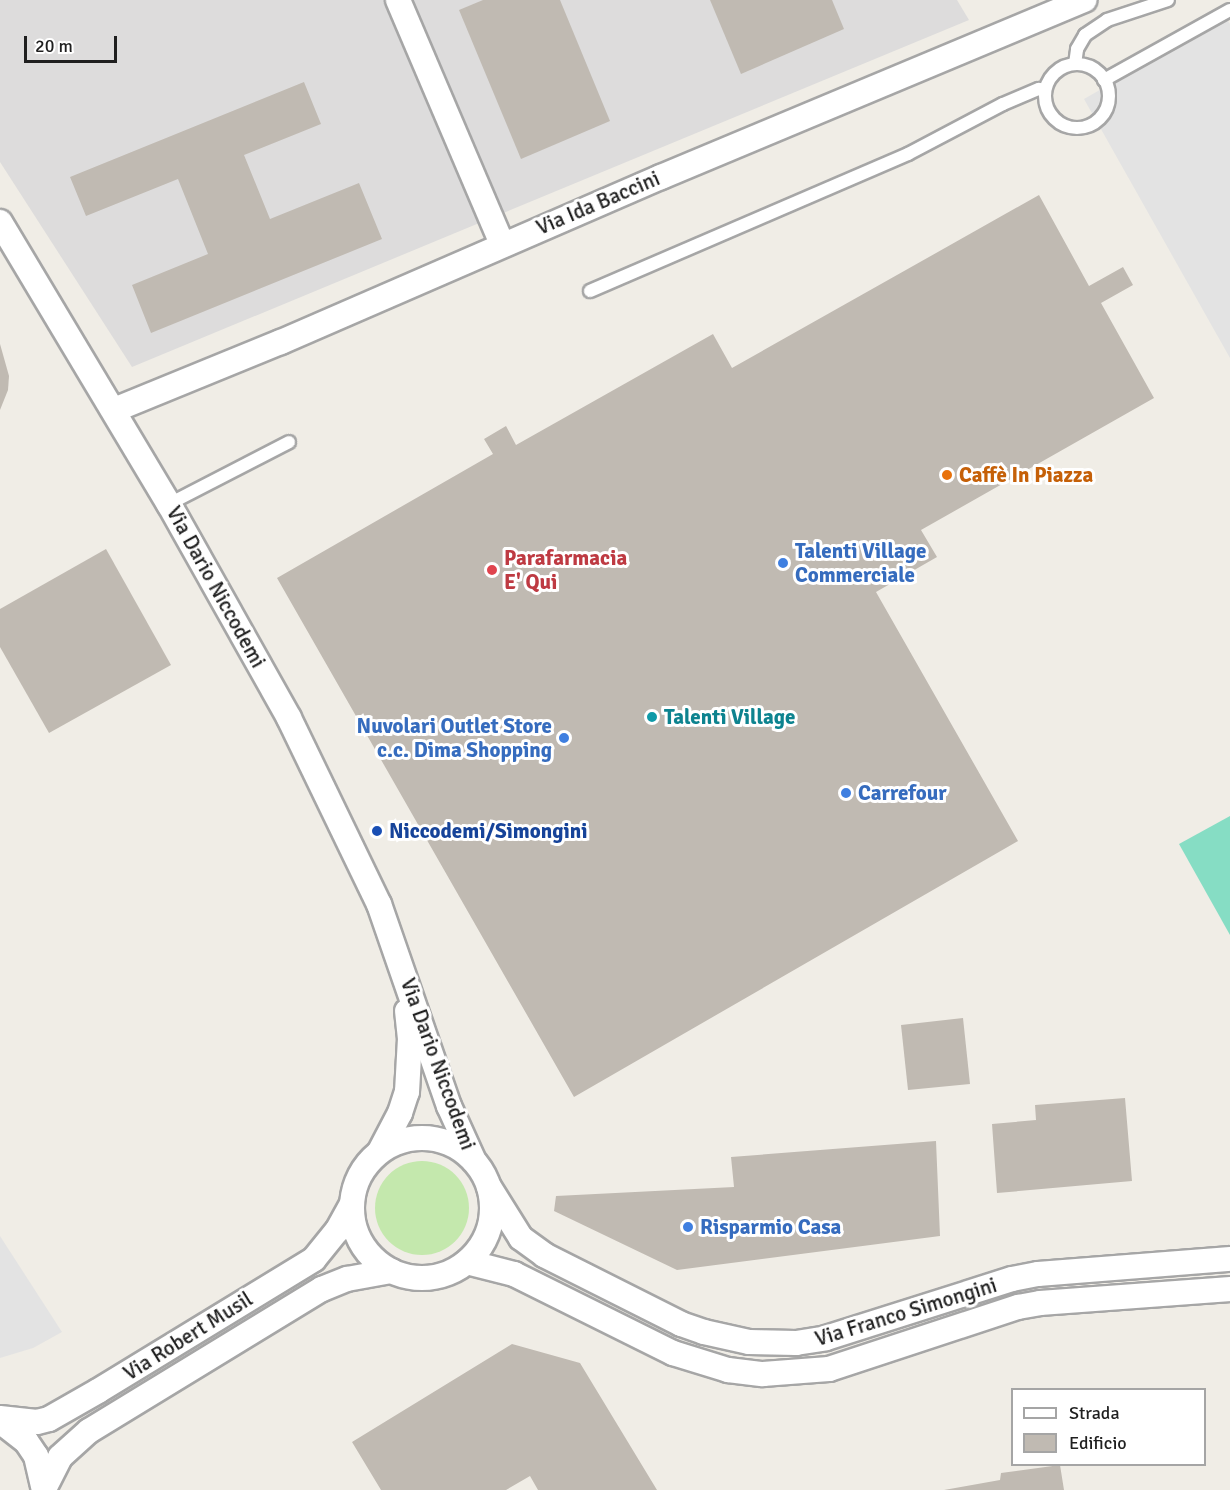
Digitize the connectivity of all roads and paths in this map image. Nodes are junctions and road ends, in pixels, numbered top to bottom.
1 (398, 0) edge
2 (1085, 0) edge
3 (1168, 0) edge
4 (1230, 10) edge
5 (1076, 64) junction
6 (1104, 80) junction
7 (1045, 91) junction
8 (0, 222) edge
9 (502, 244) junction
10 (590, 291) dead end
11 (114, 410) junction
12 (289, 442) dead end
13 (169, 504) junction
14 (402, 967) junction
15 (380, 1151) junction
16 (474, 1161) junction
17 (489, 1187) junction
18 (351, 1206) junction
19 (1230, 1259) edge
20 (467, 1262) junction
21 (391, 1271) junction
22 (1230, 1289) edge
23 (0, 1420) edge
24 (44, 1489) edge

1 - 9 street
2 - 9 street, Via Ida Baccini
3 - 5 lane
4 - 6 lane
5 - 6 lane
5 - 7 lane
6 - 7 lane
7 - 10 lane
8 - 11 street, Via Dario Niccodemi
9 - 11 street, Via Ida Baccini
11 - 13 street, Via Dario Niccodemi
12 - 13 lane
13 - 14 street, Via Dario Niccodemi
14 - 15 street, Via Dario Niccodemi
14 - 16 street, Via Dario Niccodemi
15 - 16 street
15 - 18 street
16 - 17 street
17 - 19 street, Via Franco Simongini
17 - 20 street
18 - 21 street
18 - 23 street, Via Robert Musil
20 - 21 street
20 - 22 street, Via Franco Simongini
21 - 24 street, Via Robert Musil
23 - 24 street

